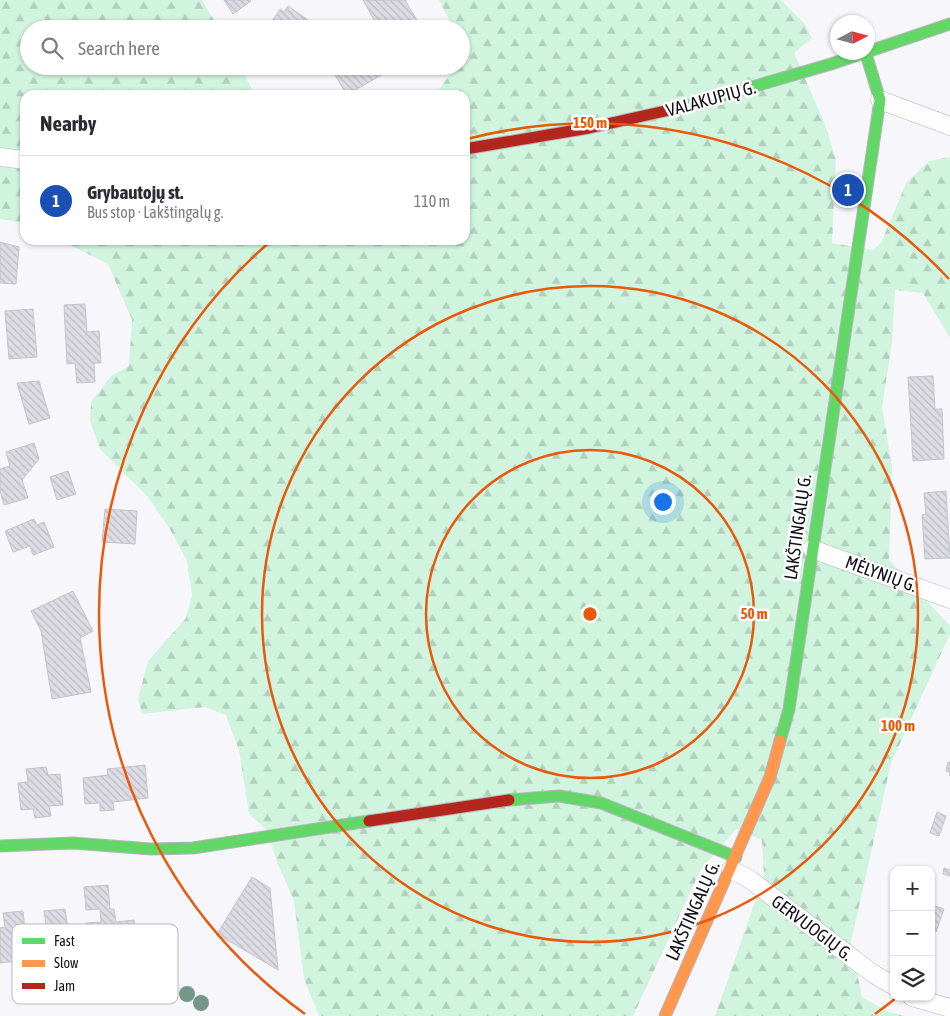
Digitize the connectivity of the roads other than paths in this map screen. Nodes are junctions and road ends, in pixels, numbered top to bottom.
1 (950, 24) edge
2 (875, 51) edge
3 (846, 60) edge
4 (868, 60) edge
5 (880, 100) junction
6 (950, 126) edge
7 (470, 148) edge
8 (0, 158) edge
9 (20, 160) edge
10 (812, 549) junction
11 (950, 599) edge
12 (0, 846) edge
13 (733, 863) junction
14 (890, 984) edge
15 (926, 1001) edge
16 (950, 1008) edge
17 (665, 1016) edge

1 - 2 street, VALAKUPIŲ G.
3 - 7 street, VALAKUPIŲ G.
4 - 5 street, LAKŠTINGALŲ G.
5 - 6 street
5 - 10 street, LAKŠTINGALŲ G.
8 - 9 street
10 - 11 street, MĖLYNIŲ G.
10 - 13 street, LAKŠTINGALŲ G.
12 - 13 street
13 - 14 street, GERVUOGIŲ G.
13 - 17 street, LAKŠTINGALŲ G.
15 - 16 street

